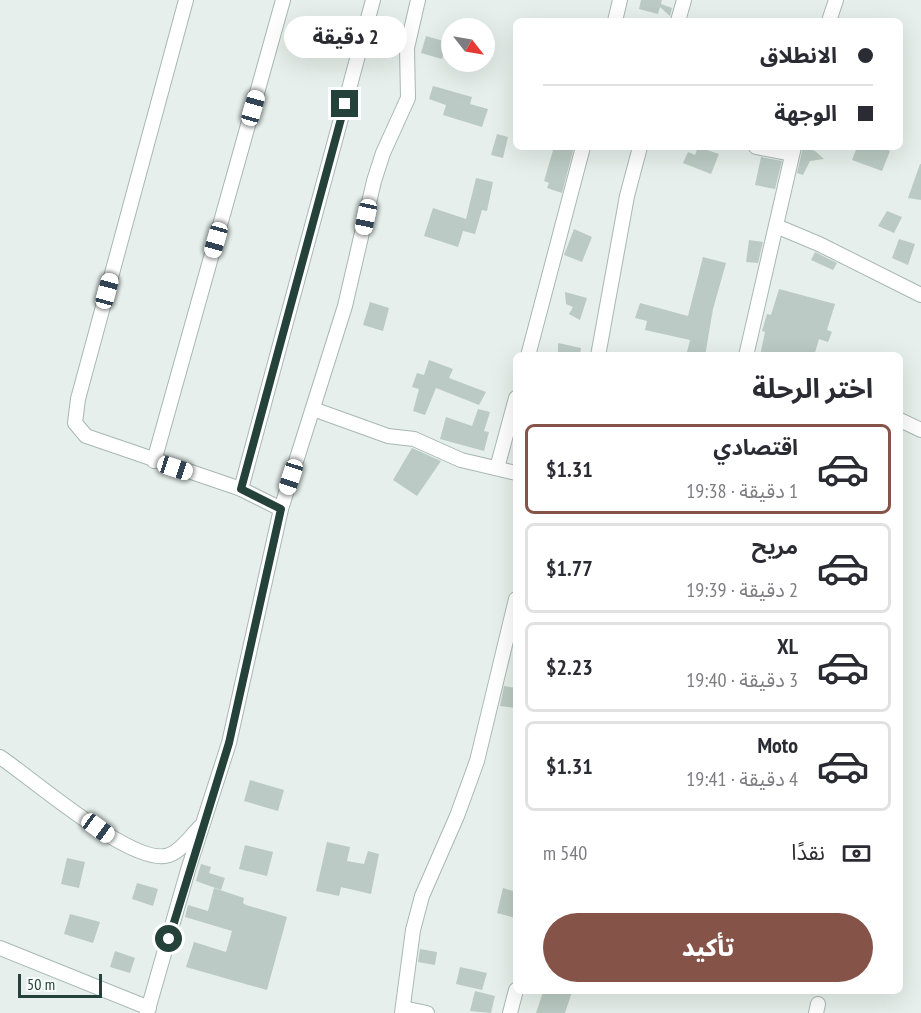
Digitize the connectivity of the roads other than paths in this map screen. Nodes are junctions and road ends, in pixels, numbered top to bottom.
1 (186, 0) edge
2 (283, 0) edge
3 (373, 0) edge
4 (418, 0) edge
5 (620, 0) edge
6 (684, 0) edge
7 (836, 0) edge
8 (616, 18) edge
9 (679, 18) edge
10 (830, 18) edge
11 (582, 150) edge
12 (639, 150) edge
13 (793, 151) edge
14 (776, 226) junction
15 (921, 295) edge
16 (529, 352) edge
17 (599, 352) edge
18 (747, 352) edge
19 (513, 409) edge
20 (313, 410) junction
21 (903, 421) edge
22 (921, 430) edge
23 (154, 461) junction
24 (497, 468) junction
25 (513, 472) edge
26 (241, 489) junction
27 (281, 509) junction
28 (513, 611) edge
29 (0, 757) edge
30 (204, 822) junction
31 (0, 948) edge
32 (515, 994) edge
33 (148, 1010) edge
34 (402, 1010) edge
35 (427, 1013) edge
36 (510, 1013) edge

1 - 23 street
2 - 23 street
3 - 26 street
4 - 20 street
5 - 8 street
6 - 9 street
7 - 10 street
11 - 16 street
12 - 17 street
13 - 14 street
14 - 15 street
14 - 18 street
19 - 24 street
20 - 24 street
20 - 27 street
21 - 22 street
23 - 26 street
24 - 25 street
26 - 27 street
27 - 30 street
28 - 34 street
29 - 30 street
30 - 33 street
31 - 33 street
32 - 36 street
34 - 35 street

